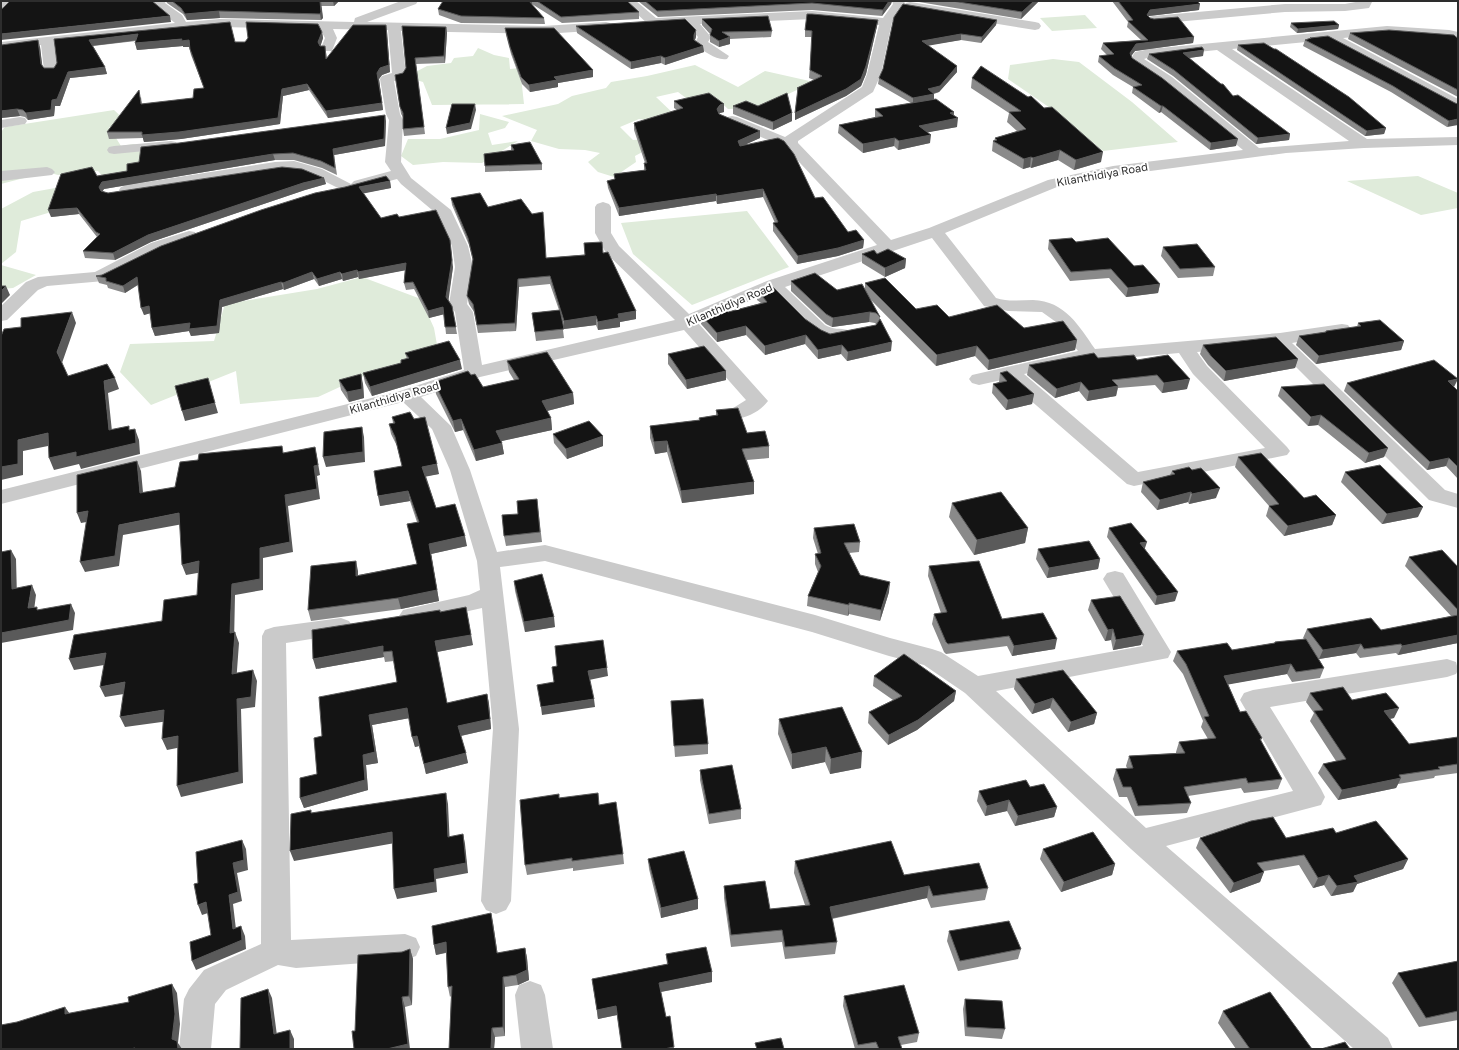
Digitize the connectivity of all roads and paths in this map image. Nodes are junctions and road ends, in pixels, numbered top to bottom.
1 (9, 1) edge
2 (160, 1) edge
3 (412, 1) edge
4 (629, 1) edge
5 (1366, 2) dead end
6 (898, 3) edge
7 (1, 10) edge
8 (1184, 18) junction
9 (689, 20) junction
10 (1153, 20) edge
11 (653, 22) junction
12 (886, 22) junction
13 (239, 24) junction
14 (637, 24) edge
15 (324, 25) junction
16 (621, 25) edge
17 (182, 26) junction
18 (348, 26) junction
19 (394, 26) junction
20 (1035, 26) dead end
21 (1330, 36) junction
22 (1458, 36) edge
23 (241, 37) dead end
24 (46, 42) junction
25 (1, 46) edge
26 (1214, 46) junction
27 (327, 48) edge
28 (722, 56) dead end
29 (51, 70) edge
30 (1458, 105) edge
31 (393, 114) junction
32 (378, 116) edge
33 (725, 117) edge
34 (20, 121) dead end
35 (1, 124) edge
36 (1458, 141) edge
37 (181, 144) edge
38 (790, 144) junction
39 (1364, 144) junction
40 (114, 150) dead end
41 (1256, 153) junction
42 (47, 172) dead end
43 (400, 173) junction
44 (1, 176) edge
45 (346, 187) junction
46 (325, 191) edge
47 (110, 193) edge
48 (603, 207) dead end
49 (206, 230) edge
50 (935, 231) junction
51 (888, 247) junction
52 (774, 285) junction
53 (1, 316) edge
54 (687, 322) junction
55 (1342, 329) edge
56 (856, 331) edge
57 (1280, 340) junction
58 (1185, 348) junction
59 (1091, 356) junction
60 (1010, 372) junction
61 (474, 373) junction
62 (979, 379) dead end
63 (407, 395) junction
64 (737, 414) edge
65 (1, 497) edge
66 (1458, 501) edge
67 (488, 561) junction
68 (1115, 579) dead end
69 (492, 594) junction
70 (1447, 668) dead end
71 (974, 686) junction
72 (1141, 841) junction
73 (496, 901) dead end
74 (405, 947) dead end
75 (276, 951) junction
76 (530, 994) dead end
77 (196, 1049) edge
78 (537, 1049) edge
79 (1377, 1049) edge

1 - 7 street
2 - 17 street
3 - 18 street
4 - 11 street
5 - 8 street
6 - 12 street
6 - 20 street
8 - 10 street
8 - 26 street
9 - 11 street
9 - 12 street
9 - 28 street
11 - 14 street
12 - 38 street
13 - 15 street
13 - 17 street
13 - 23 street
15 - 18 street
15 - 27 street
16 - 19 street
17 - 24 street
18 - 19 street
19 - 31 street
21 - 22 street
21 - 26 street
21 - 30 street
24 - 25 street
24 - 29 street
26 - 39 street
26 - 41 street
31 - 32 street
31 - 43 street
33 - 38 street
34 - 35 street
36 - 39 street, Kilanthidiya Road
37 - 40 street
38 - 51 street
39 - 41 street, Kilanthidiya Road
41 - 50 street, Kilanthidiya Road
42 - 44 street
43 - 45 street
43 - 61 street
45 - 46 street
45 - 47 street
48 - 54 street
49 - 53 street
50 - 51 street, Kilanthidiya Road
50 - 59 street
51 - 52 street, Kilanthidiya Road
52 - 54 street, Kilanthidiya Road
52 - 56 street
54 - 61 street, Kilanthidiya Road
54 - 64 street
55 - 57 street
57 - 58 street
57 - 66 street
58 - 59 street
58 - 60 street
59 - 60 street
60 - 62 street
61 - 63 street, Kilanthidiya Road
63 - 65 street, Kilanthidiya Road
63 - 67 street
67 - 69 street
67 - 71 street
68 - 71 street
69 - 73 street
69 - 75 street
70 - 72 street
71 - 72 street
72 - 79 street
74 - 75 street
75 - 77 street
76 - 78 street

